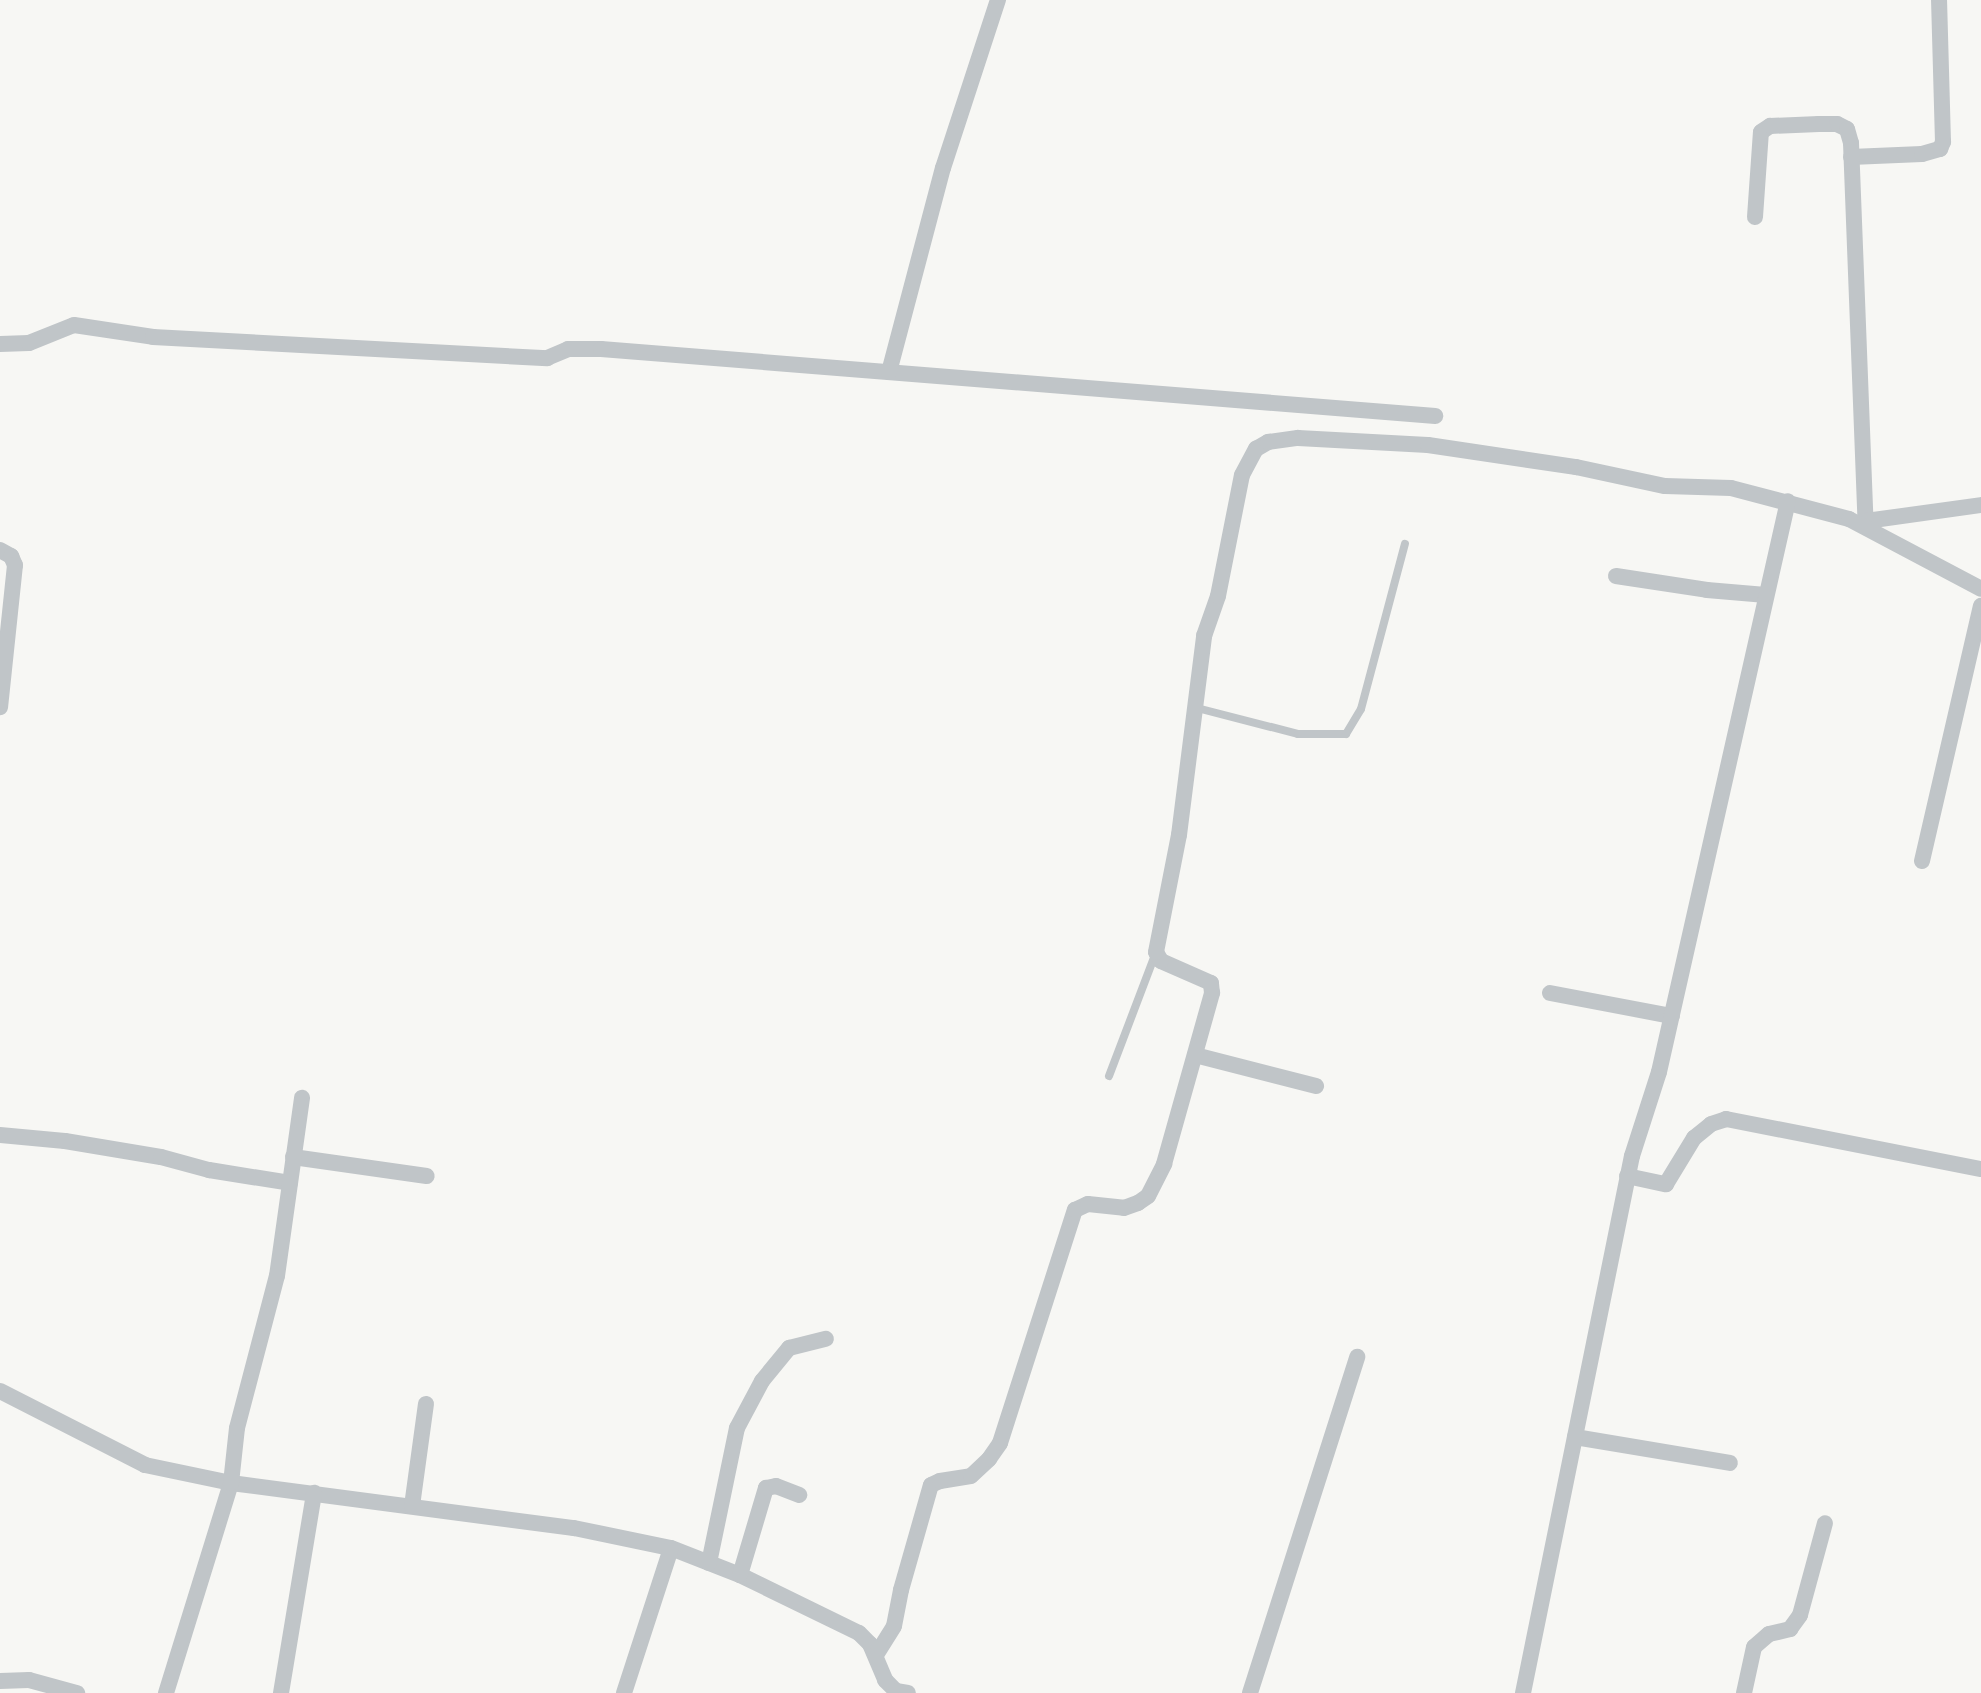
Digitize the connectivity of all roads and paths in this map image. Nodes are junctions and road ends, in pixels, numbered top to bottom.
1 (998, 0) edge
2 (1939, 0) edge
3 (1851, 157) junction
4 (1755, 217) dead end
5 (0, 344) edge
6 (888, 372) junction
7 (1435, 416) dead end
8 (1787, 501) junction
9 (1981, 505) edge
10 (1866, 524) junction
11 (1405, 544) dead end
12 (0, 550) edge
13 (1616, 576) dead end
14 (1981, 589) edge
15 (1766, 595) junction
16 (1981, 606) edge
17 (0, 707) edge
18 (1197, 708) junction
19 (1922, 861) dead end
20 (1156, 952) junction
21 (1550, 993) dead end
22 (1672, 1016) junction
23 (1195, 1055) junction
24 (1109, 1076) dead end
25 (1316, 1086) dead end
26 (303, 1098) dead end
27 (0, 1135) edge
28 (293, 1157) junction
29 (1981, 1169) edge
30 (427, 1176) dead end
31 (1627, 1176) junction
32 (290, 1183) junction
33 (826, 1339) dead end
34 (1357, 1357) dead end
35 (0, 1391) edge
36 (426, 1404) dead end
37 (1575, 1437) junction
38 (1730, 1464) dead end
39 (231, 1483) junction
40 (314, 1493) junction
41 (799, 1495) dead end
42 (412, 1506) junction
43 (1825, 1523) dead end
44 (671, 1548) junction
45 (709, 1563) junction
46 (740, 1574) junction
47 (876, 1655) junction
48 (0, 1681) edge
49 (76, 1693) edge
50 (166, 1693) edge
51 (281, 1693) edge
52 (624, 1693) edge
53 (908, 1693) edge
54 (1250, 1693) edge
55 (1523, 1693) edge
56 (1744, 1693) edge

1 - 6 street
2 - 3 street
3 - 4 street
3 - 10 street
5 - 6 street
6 - 7 street
8 - 10 street
8 - 15 street
8 - 18 street
9 - 10 street
10 - 14 street
11 - 18 lane
12 - 17 street
13 - 15 street
15 - 22 street
16 - 19 street
18 - 20 street
20 - 23 street
20 - 24 lane
21 - 22 street
22 - 31 street
23 - 25 street
23 - 47 street
26 - 28 street
27 - 32 street
28 - 30 street
28 - 32 street
29 - 31 street
31 - 37 street
32 - 39 street
33 - 45 street
34 - 54 street
35 - 39 street
36 - 42 street
37 - 38 street
37 - 55 street
39 - 40 street
39 - 50 street
40 - 42 street
40 - 51 street
41 - 46 street
42 - 44 street
43 - 56 street
44 - 45 street
44 - 52 street
45 - 46 street
46 - 47 street
47 - 53 street
48 - 49 street

